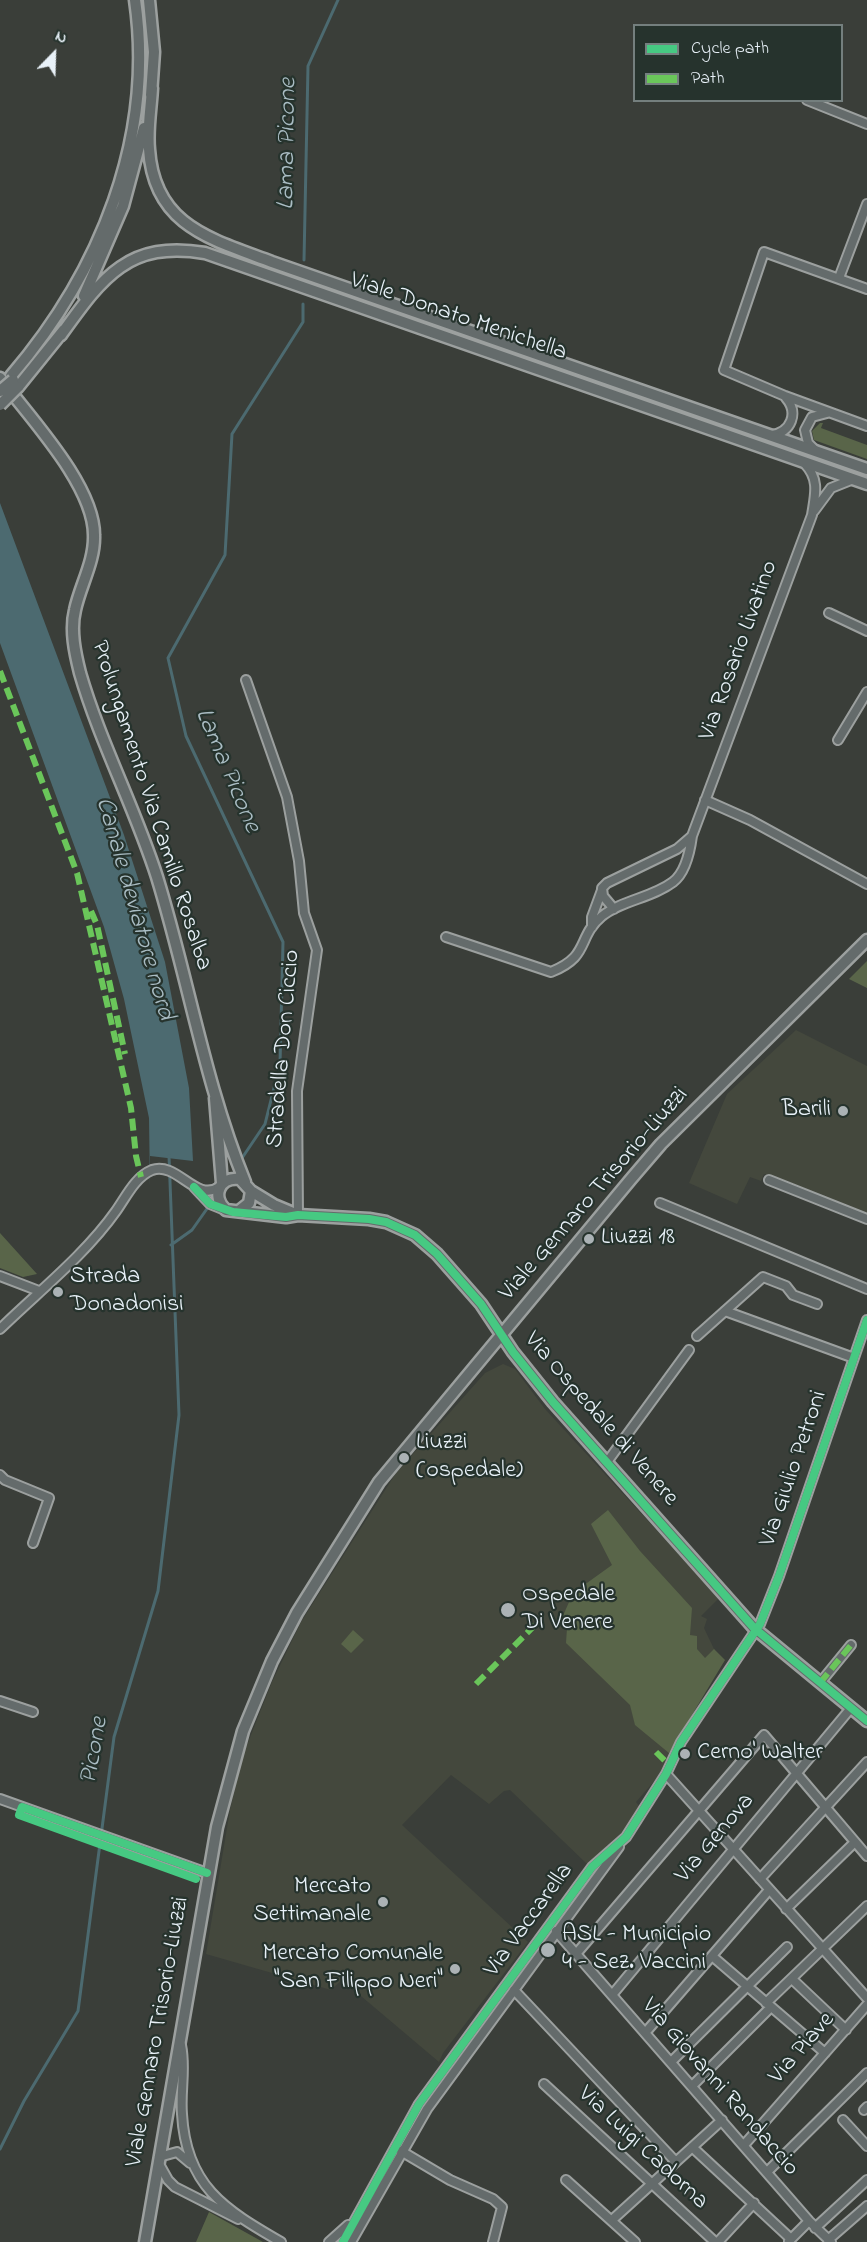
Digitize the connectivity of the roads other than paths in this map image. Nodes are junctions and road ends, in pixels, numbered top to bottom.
1 (135, 0) edge
2 (149, 0) edge
3 (152, 88) junction
4 (812, 102) edge
5 (867, 124) edge
6 (867, 204) edge
7 (839, 278) junction
8 (867, 289) edge
9 (61, 335) junction
10 (6, 384) edge
11 (785, 396) junction
12 (0, 405) edge
13 (832, 413) junction
14 (867, 426) edge
15 (766, 434) junction
16 (819, 452) junction
17 (804, 462) junction
18 (867, 469) edge
19 (852, 479) junction
20 (867, 484) edge
21 (812, 515) junction
22 (829, 613) dead end
23 (867, 631) edge
24 (246, 680) dead end
25 (867, 692) edge
26 (838, 740) dead end
27 (705, 800) junction
28 (692, 836) junction
29 (867, 884) edge
30 (602, 888) junction
31 (614, 909) junction
32 (591, 927) junction
33 (447, 937) dead end
34 (867, 940) edge
35 (215, 1095) junction
36 (769, 1180) dead end
37 (221, 1185) junction
38 (248, 1186) junction
39 (194, 1187) junction
40 (660, 1203) dead end
41 (226, 1210) junction
42 (240, 1211) junction
43 (298, 1215) junction
44 (867, 1218) edge
45 (0, 1276) edge
46 (867, 1289) edge
47 (39, 1291) junction
48 (818, 1304) dead end
49 (725, 1311) junction
50 (867, 1320) edge
51 (0, 1329) edge
52 (502, 1335) junction
53 (697, 1336) dead end
54 (689, 1350) dead end
55 (854, 1359) junction
56 (607, 1462) junction
57 (0, 1475) edge
58 (33, 1543) dead end
59 (754, 1628) junction
60 (851, 1645) dead end
61 (820, 1683) junction
62 (0, 1701) edge
63 (851, 1708) junction
64 (33, 1712) dead end
65 (867, 1721) edge
66 (867, 1762) edge
67 (797, 1773) junction
68 (666, 1774) junction
69 (0, 1799) edge
70 (825, 1807) junction
71 (699, 1812) junction
72 (627, 1837) junction
73 (855, 1842) junction
74 (733, 1850) junction
75 (867, 1856) edge
76 (203, 1872) junction
77 (760, 1879) junction
78 (769, 1890) junction
79 (867, 1906) edge
80 (786, 1909) junction
81 (556, 1931) junction
82 (787, 1947) dead end
83 (823, 1948) junction
84 (576, 1954) junction
85 (712, 1956) junction
86 (792, 1979) junction
87 (747, 1987) junction
88 (514, 1990) junction
89 (612, 1995) junction
90 (867, 1998) edge
91 (768, 2005) junction
92 (867, 2005) edge
93 (846, 2030) junction
94 (645, 2033) junction
95 (180, 2036) junction
96 (825, 2054) junction
97 (670, 2062) junction
98 (867, 2073) edge
99 (544, 2084) dead end
100 (692, 2086) junction
101 (722, 2120) junction
102 (843, 2120) dead end
103 (744, 2145) junction
104 (395, 2146) junction
105 (867, 2146) edge
106 (692, 2147) junction
107 (404, 2152) junction
108 (159, 2160) junction
109 (676, 2162) junction
110 (193, 2166) junction
111 (767, 2172) junction
112 (566, 2180) dead end
113 (867, 2180) edge
114 (650, 2184) junction
115 (175, 2187) junction
116 (154, 2191) junction
117 (754, 2204) junction
118 (867, 2206) edge
119 (355, 2217) junction
120 (242, 2220) junction
121 (612, 2220) junction
122 (809, 2221) junction
123 (815, 2228) junction
124 (789, 2240) edge
125 (829, 2241) edge
126 (145, 2242) edge
127 (281, 2242) edge
128 (330, 2242) edge
129 (343, 2242) edge
130 (351, 2242) edge
131 (493, 2242) edge
132 (635, 2242) edge
133 (717, 2242) edge

1 - 10 main road
2 - 3 main road
3 - 9 main road
3 - 15 main road, Viale Donato Menichella
4 - 5 street
6 - 7 street
7 - 8 street
7 - 11 street
9 - 10 main road
9 - 17 main road, Viale Donato Menichella
10 - 12 main road, bridge
10 - 35 main road, Prolungamento Via Camillo Rosalba
11 - 13 street
11 - 15 street
13 - 14 street
13 - 16 street
15 - 16 main road, Viale Donato Menichella
16 - 18 main road, Viale Donato Menichella
17 - 19 main road, Viale Donato Menichella
17 - 21 street
19 - 20 main road, Viale Donato Menichella
19 - 21 street
21 - 27 street, Via Rosario Livatino
22 - 23 street
24 - 43 street, Stradella Don Ciccio
25 - 26 street
27 - 28 street, Via Rosario Livatino
27 - 29 street
28 - 30 street
28 - 31 street, Via Rosario Livatino
30 - 31 street
30 - 32 street
31 - 32 street, Via Rosario Livatino
32 - 33 street, Via Rosario Livatino
34 - 52 main road, Viale Gennaro Trisorio-Liuzzi
35 - 37 main road, Prolungamento Via Camillo Rosalba
35 - 38 main road, Prolungamento Via Camillo Rosalba
36 - 44 street
37 - 38 main road
37 - 39 street
37 - 41 main road
38 - 42 main road
38 - 43 main road, Via Ospedale di Venere
39 - 41 street
39 - 47 street
40 - 46 street
41 - 42 main road
42 - 43 main road, Via Ospedale di Venere
43 - 52 main road, Via Ospedale di Venere
45 - 47 street
47 - 51 street
48 - 49 street
49 - 53 street
49 - 55 street
50 - 55 street, Via Giulio Petroni
52 - 56 main road, Via Ospedale di Venere
52 - 76 main road, Viale Gennaro Trisorio-Liuzzi
54 - 56 street
55 - 59 street, Via Giulio Petroni
56 - 59 main road, Via Ospedale di Venere
57 - 58 street
59 - 61 main road, Via Ospedale di Venere
59 - 68 street, Via Vaccarella
60 - 61 street
61 - 63 main road, Via Ospedale di Venere
62 - 64 street
63 - 65 main road, Via Ospedale di Venere
63 - 67 street, Via Genova
66 - 70 street
67 - 70 street
67 - 71 street
67 - 74 street, Via Genova
68 - 71 street
68 - 72 street, Via Vaccarella
69 - 76 street
70 - 73 street
70 - 77 street
71 - 74 street
71 - 84 street
72 - 81 street, Via Vaccarella
72 - 104 street, Via Vaccarella
73 - 75 street
73 - 80 street
74 - 77 street
74 - 89 street, Via Genova
76 - 95 main road, Viale Gennaro Trisorio-Liuzzi
77 - 78 street
78 - 80 street
78 - 85 street
79 - 83 street
80 - 83 street
81 - 84 street, Via Giovanni Randaccio
81 - 88 street, Via Vaccarella
82 - 87 street
83 - 86 street
83 - 90 street
84 - 89 street, Via Giovanni Randaccio
85 - 87 street
85 - 94 street
86 - 91 street
86 - 93 street
87 - 91 street
87 - 97 street
88 - 107 street, Via Vaccarella
88 - 109 street
89 - 94 street, Via Giovanni Randaccio
91 - 96 street
91 - 100 street
92 - 93 street, Via Piave
93 - 96 street, Via Piave
94 - 97 street, Via Giovanni Randaccio
95 - 108 main road, Viale Gennaro Trisorio-Liuzzi
95 - 110 street
96 - 103 street, Via Piave
97 - 100 street, Via Giovanni Randaccio
98 - 111 street
99 - 114 street, Via Luigi Cadorna
100 - 101 street, Via Giovanni Randaccio
101 - 103 street, Via Giovanni Randaccio
101 - 106 street
102 - 105 street
103 - 111 street, Via Giovanni Randaccio
104 - 107 street
104 - 119 street, Via Vaccarella
106 - 109 street
106 - 117 street
107 - 130 street, Via Vaccarella
107 - 131 street
108 - 110 street
108 - 115 street
108 - 116 main road, Viale Gennaro Trisorio-Liuzzi
109 - 114 street
110 - 120 street
111 - 122 street, Via Giovanni Randaccio
112 - 121 street
113 - 123 street
114 - 121 street
114 - 133 street, Via Luigi Cadorna
115 - 116 street
115 - 120 street
116 - 126 main road, Viale Gennaro Trisorio-Liuzzi
117 - 124 street
117 - 133 street
118 - 125 street
119 - 128 street
119 - 129 street, Via Vaccarella
120 - 127 street
121 - 132 street
122 - 123 street, Via Giovanni Randaccio
122 - 124 street
123 - 125 street, Via Giovanni Randaccio

